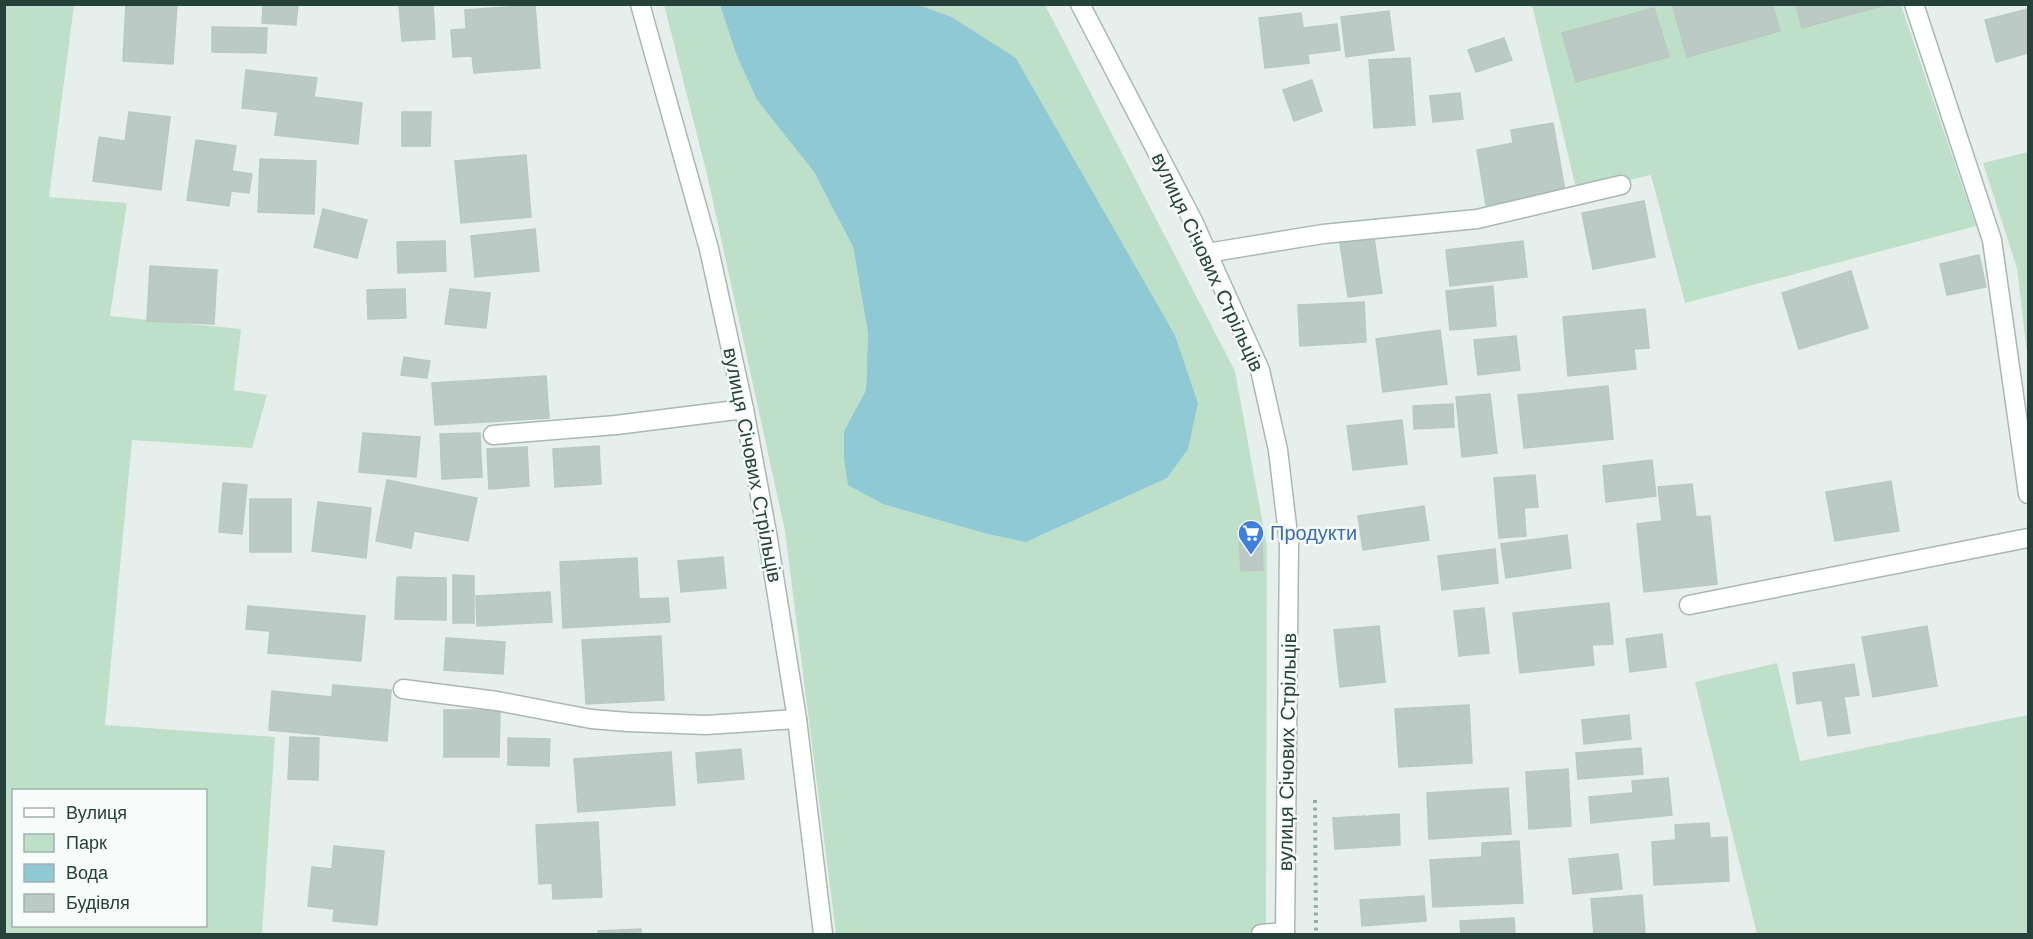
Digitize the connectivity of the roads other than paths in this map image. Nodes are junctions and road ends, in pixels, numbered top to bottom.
1 (640, 4) edge
2 (1080, 4) edge
3 (1914, 4) edge
4 (1621, 185) dead end
5 (1207, 253) junction
6 (744, 409) junction
7 (493, 435) dead end
8 (2028, 494) edge
9 (2028, 538) edge
10 (1689, 605) dead end
11 (403, 689) dead end
12 (797, 719) junction
13 (1285, 933) edge
14 (823, 934) edge
15 (1262, 934) edge

1 - 6 street, вулиця Січових Стрільців
2 - 5 street, вулиця Січових Стрільців
3 - 8 street
4 - 5 street
5 - 13 street, вулиця Січових Стрільців
6 - 7 street
6 - 12 street, вулиця Січових Стрільців
9 - 10 street
11 - 12 street
12 - 14 street, вулиця Січових Стрільців
13 - 15 street, вулиця Січових Стрільців

